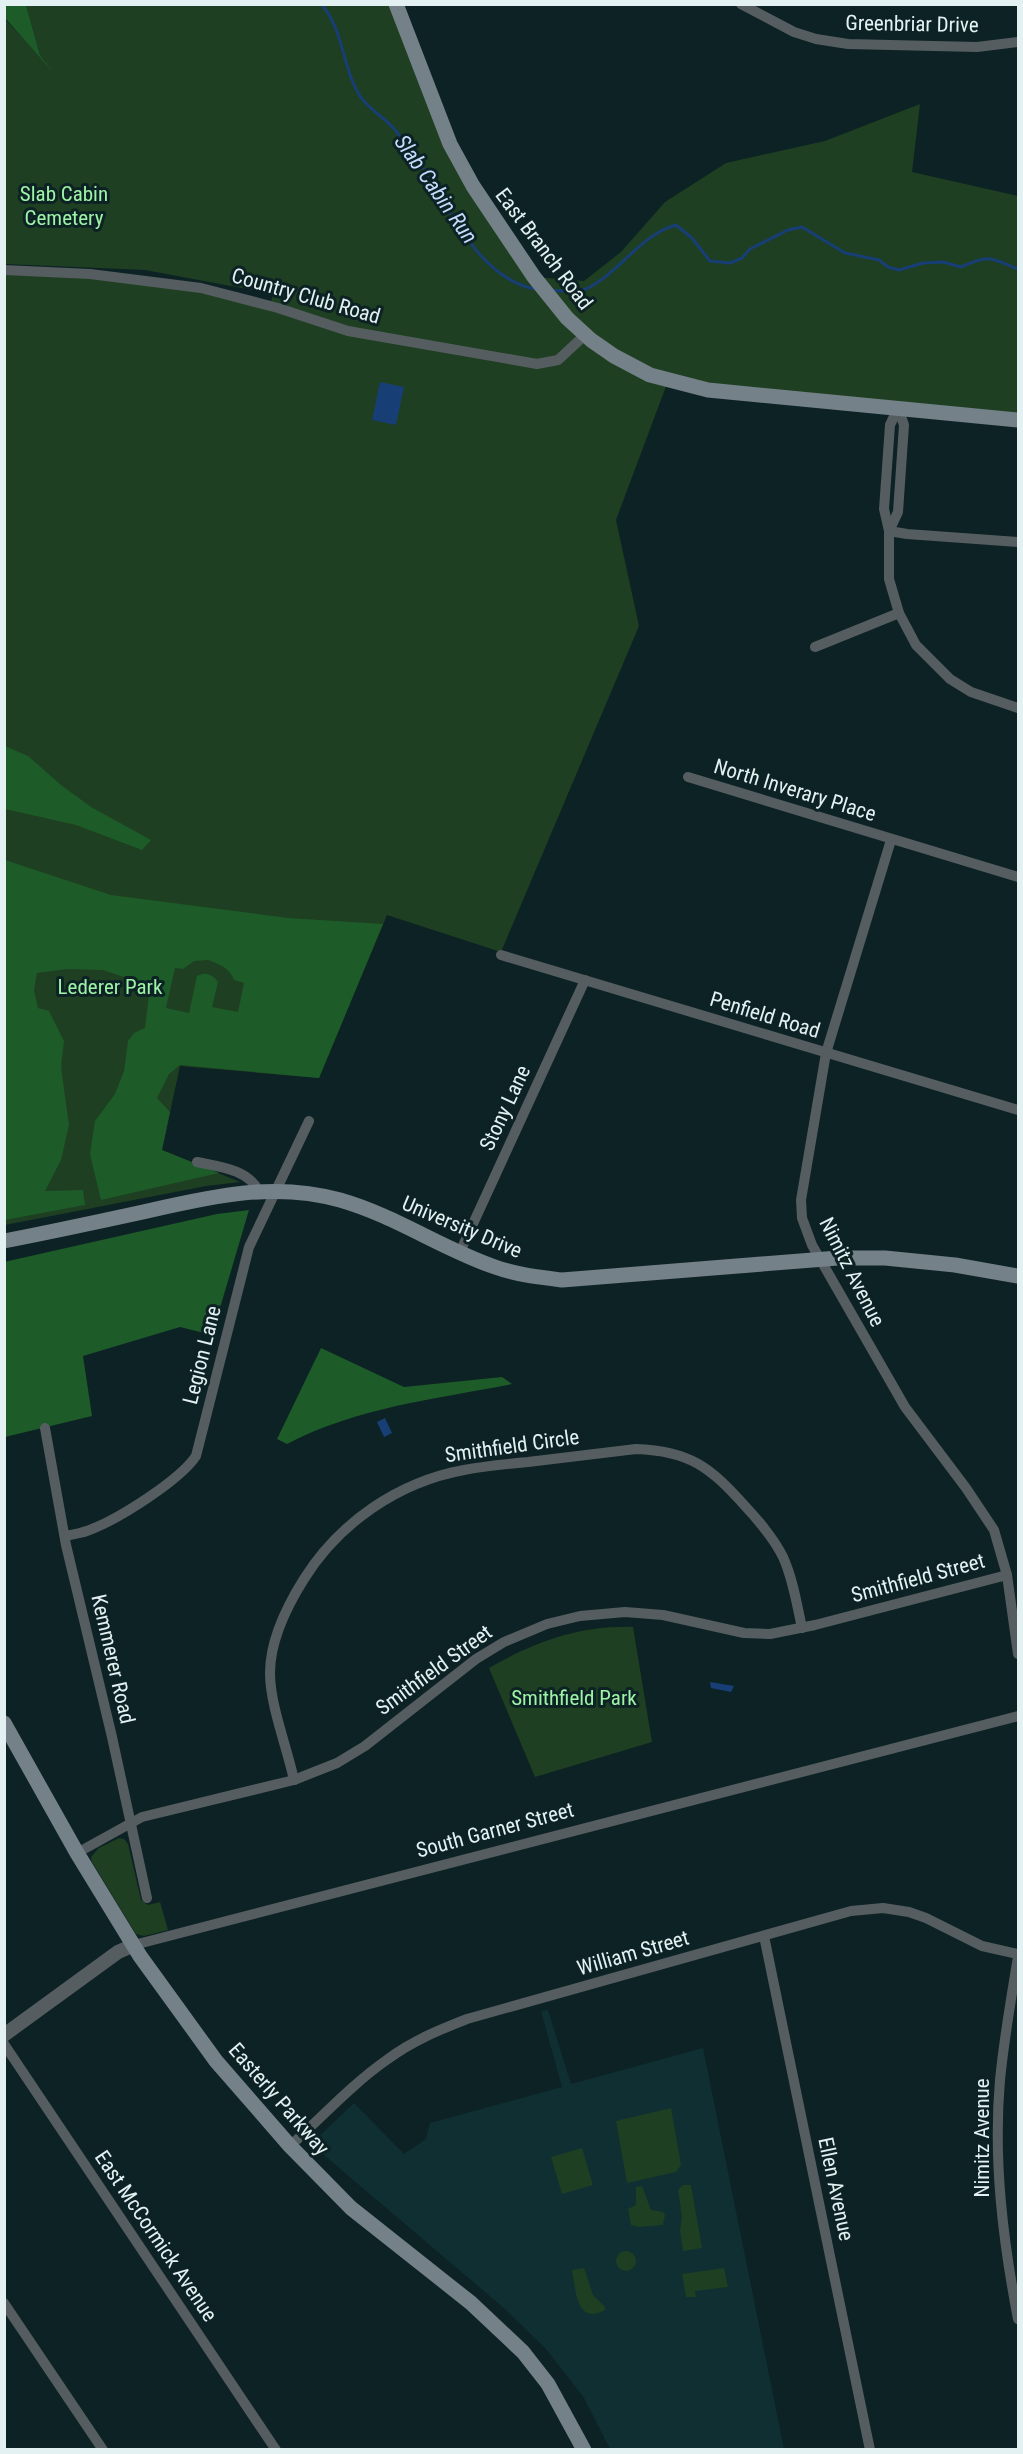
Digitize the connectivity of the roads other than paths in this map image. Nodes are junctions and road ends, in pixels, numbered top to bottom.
1 (396, 4) edge
2 (741, 4) edge
3 (1018, 42) edge
4 (4, 270) edge
5 (585, 335) junction
6 (898, 408) junction
7 (1018, 420) edge
8 (889, 531) junction
9 (1018, 542) edge
10 (899, 613) junction
11 (815, 646) dead end
12 (1018, 708) edge
13 (688, 777) dead end
14 (891, 840) junction
15 (1018, 877) edge
16 (501, 955) dead end
17 (585, 980) junction
18 (826, 1053) junction
19 (1018, 1110) edge
20 (309, 1121) dead end
21 (197, 1161) dead end
22 (277, 1190) junction
23 (259, 1191) junction
24 (4, 1242) edge
25 (460, 1252) junction
26 (820, 1259) junction
27 (1018, 1276) edge
28 (45, 1428) dead end
29 (65, 1536) junction
30 (1007, 1575) junction
31 (802, 1628) junction
32 (1018, 1654) edge
33 (1018, 1716) edge
34 (4, 1723) edge
35 (294, 1780) junction
36 (130, 1822) junction
37 (77, 1853) junction
38 (147, 1898) dead end
39 (764, 1936) junction
40 (134, 1945) junction
41 (1018, 1956) edge
42 (4, 2035) edge
43 (4, 2043) edge
44 (290, 2146) junction
45 (4, 2303) edge
46 (1018, 2319) edge
47 (103, 2450) edge
48 (276, 2450) edge
49 (584, 2450) edge
50 (870, 2450) edge

1 - 5 main road, East Branch Road
2 - 3 street, Greenbriar Drive
4 - 5 street, Country Club Road
5 - 6 main road, East Branch Road
6 - 7 main road, East Branch Road
6 - 8 street
8 - 9 street
8 - 10 street
10 - 11 street
10 - 12 street
13 - 14 street, North Inverary Place
14 - 15 street, North Inverary Place
14 - 18 street, Nimitz Avenue
16 - 17 street, Penfield Road
17 - 18 street, Penfield Road
17 - 25 street, Stony Lane
18 - 19 street, Penfield Road
18 - 26 street, Nimitz Avenue
20 - 22 street, Legion Lane
21 - 23 street
22 - 23 main road, University Drive
22 - 25 main road, University Drive
22 - 29 street, Legion Lane
23 - 24 main road, University Drive
25 - 26 main road, University Drive
26 - 27 main road, University Drive
26 - 30 street, Nimitz Avenue
28 - 29 street, Kemmerer Road
29 - 36 street, Kemmerer Road
30 - 31 street, Smithfield Street
30 - 32 street, Nimitz Avenue
31 - 35 street, Smithfield Street
31 - 35 street, Smithfield Circle
33 - 40 street, South Garner Street
34 - 37 main road, Easterly Parkway
35 - 36 street, Smithfield Street
36 - 37 street, Smithfield Street
36 - 38 street, Kemmerer Road
37 - 40 main road, Easterly Parkway
39 - 41 street, William Street
39 - 44 street, William Street
39 - 50 street, Ellen Avenue
40 - 42 street, South Garner Street
40 - 44 main road, Easterly Parkway
41 - 46 street, Nimitz Avenue
43 - 48 street, East McCormick Avenue
44 - 49 main road, Easterly Parkway
45 - 47 street

